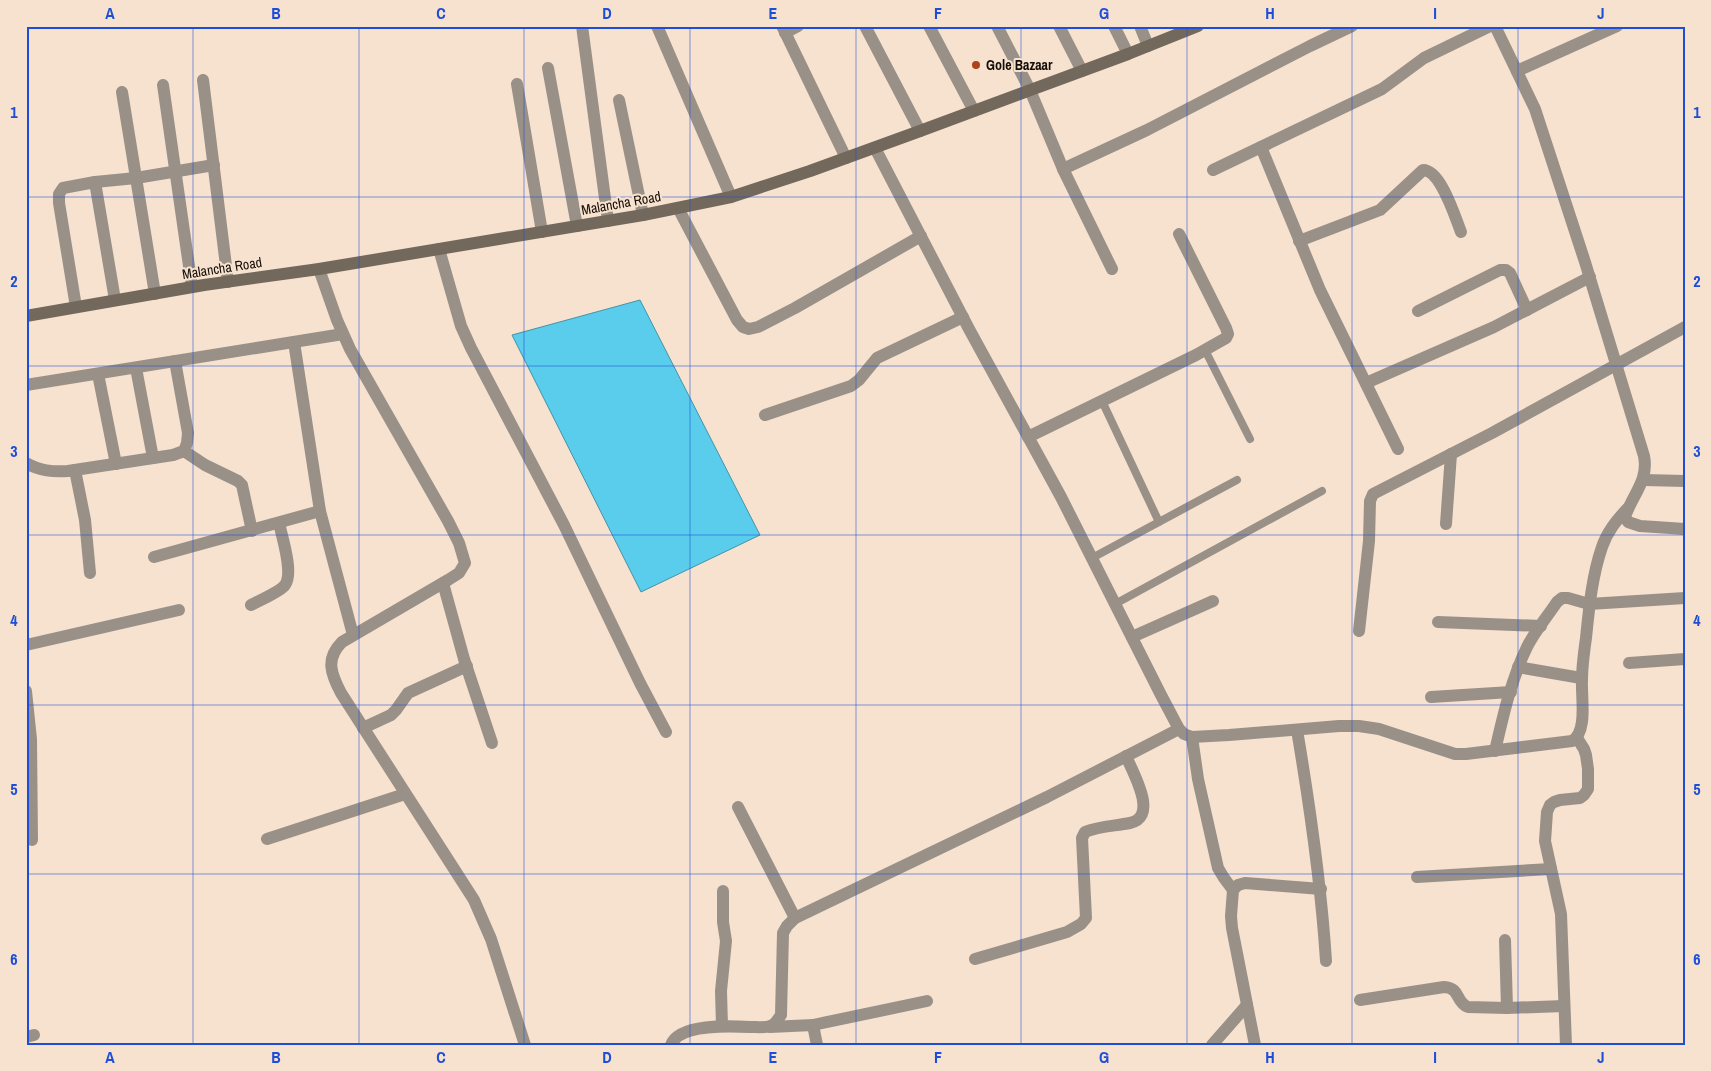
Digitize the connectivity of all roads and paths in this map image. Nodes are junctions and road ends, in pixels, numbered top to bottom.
1 (582, 26) edge
2 (657, 26) edge
3 (798, 26) edge
4 (865, 26) edge
5 (928, 26) edge
6 (997, 26) edge
7 (1059, 26) edge
8 (1114, 26) edge
9 (1140, 26) edge
10 (1198, 26) edge
11 (1352, 26) edge
12 (1490, 26) edge
13 (1495, 26) edge
14 (1617, 26) edge
15 (783, 30) edge
16 (1148, 46) junction
17 (1128, 54) junction
18 (548, 68) dead end
19 (1082, 71) junction
20 (1517, 72) junction
21 (204, 80) dead end
22 (517, 84) dead end
23 (163, 85) dead end
24 (1030, 90) junction
25 (122, 92) dead end
26 (619, 100) dead end
27 (974, 111) junction
28 (920, 131) junction
29 (1260, 147) junction
30 (875, 148) junction
31 (846, 158) junction
32 (214, 164) junction
33 (1063, 169) junction
34 (1213, 170) dead end
35 (175, 172) junction
36 (136, 178) junction
37 (95, 182) junction
38 (731, 197) junction
39 (678, 208) junction
40 (643, 215) junction
41 (608, 220) junction
42 (577, 226) junction
43 (542, 232) junction
44 (1461, 232) dead end
45 (1179, 234) dead end
46 (921, 236) junction
47 (1299, 241) junction
48 (439, 249) junction
49 (319, 269) junction
50 (1112, 269) dead end
51 (1590, 277) junction
52 (228, 282) junction
53 (192, 287) junction
54 (155, 294) junction
55 (115, 300) junction
56 (76, 307) junction
57 (1527, 310) junction
58 (1418, 311) dead end
59 (26, 316) edge
60 (963, 317) junction
61 (1685, 328) edge
62 (343, 334) junction
63 (294, 342) junction
64 (1205, 350) junction
65 (175, 361) junction
66 (1617, 364) junction
67 (136, 368) junction
68 (98, 374) junction
69 (1366, 383) junction
70 (26, 386) edge
71 (1102, 401) junction
72 (765, 415) dead end
73 (1028, 437) junction
74 (1250, 439) dead end
75 (1398, 449) dead end
76 (184, 451) junction
77 (1451, 454) junction
78 (153, 458) junction
79 (26, 463) edge
80 (116, 464) junction
81 (75, 470) junction
82 (1237, 480) dead end
83 (1644, 480) junction
84 (1685, 480) edge
85 (1322, 491) dead end
86 (1627, 510) junction
87 (320, 511) junction
88 (1159, 522) junction
89 (279, 523) junction
90 (1446, 524) dead end
91 (1685, 529) edge
92 (252, 531) junction
93 (154, 557) dead end
94 (1092, 558) junction
95 (90, 573) dead end
96 (443, 583) junction
97 (1685, 598) edge
98 (1213, 602) dead end
99 (1115, 604) junction
100 (1589, 604) junction
101 (251, 605) dead end
102 (179, 610) dead end
103 (1438, 622) dead end
104 (1541, 626) junction
105 (1359, 630) dead end
106 (354, 635) junction
107 (1132, 637) junction
108 (26, 645) edge
109 (1685, 659) edge
110 (1629, 663) dead end
111 (467, 666) junction
112 (1518, 667) junction
113 (1582, 678) junction
114 (26, 691) edge
115 (1511, 692) junction
116 (27, 695) edge
117 (1431, 697) dead end
118 (363, 728) junction
119 (1180, 729) junction
120 (1297, 730) junction
121 (666, 732) dead end
122 (1192, 737) junction
123 (1577, 738) junction
124 (492, 743) dead end
125 (1495, 751) junction
126 (1126, 756) junction
127 (405, 794) junction
128 (738, 807) dead end
129 (267, 839) dead end
130 (32, 840) dead end
131 (1551, 869) junction
132 (1417, 877) dead end
133 (1321, 888) junction
134 (1233, 890) junction
135 (723, 891) dead end
136 (795, 918) junction
137 (1505, 940) dead end
138 (975, 959) dead end
139 (1326, 961) dead end
140 (1360, 1000) dead end
141 (927, 1001) dead end
142 (1247, 1005) junction
143 (1564, 1006) junction
144 (1507, 1008) junction
145 (814, 1025) junction
146 (722, 1026) junction
147 (770, 1027) junction
148 (525, 1045) edge
149 (671, 1045) edge
150 (817, 1045) edge
151 (1212, 1045) edge
152 (1255, 1045) edge
153 (1566, 1045) edge

1 - 41 street
2 - 38 street
3 - 15 street
4 - 28 street
5 - 27 street
6 - 24 street
7 - 19 street
8 - 17 street
9 - 16 street
10 - 16 main road, Malancha Road
11 - 33 street
12 - 29 street
13 - 20 street
14 - 20 street
15 - 31 street
16 - 17 main road, Malancha Road
17 - 19 main road, Malancha Road
18 - 42 street
19 - 24 main road, Malancha Road
20 - 51 street
21 - 32 street
22 - 43 street
23 - 35 street
24 - 27 main road, Malancha Road
24 - 33 street
25 - 36 street
26 - 40 street
27 - 28 main road, Malancha Road
28 - 30 main road, Malancha Road
29 - 34 street
29 - 47 street
30 - 31 main road, Malancha Road
30 - 46 street
31 - 38 main road, Malancha Road
32 - 35 street
32 - 52 street
33 - 50 street
35 - 36 street
35 - 53 street
36 - 37 street
36 - 54 street
37 - 55 street
37 - 56 street
38 - 39 main road, Malancha Road
39 - 40 main road, Malancha Road
39 - 46 street
40 - 41 main road, Malancha Road
41 - 42 main road, Malancha Road
42 - 43 main road, Malancha Road
43 - 48 main road, Malancha Road
44 - 47 street
45 - 64 street
46 - 60 street
47 - 69 street
48 - 49 main road, Malancha Road
48 - 121 street
49 - 52 main road, Malancha Road
49 - 62 street
51 - 57 street
51 - 66 street
52 - 53 main road, Malancha Road
53 - 54 main road, Malancha Road
54 - 55 main road, Malancha Road
55 - 56 main road, Malancha Road
56 - 59 main road, Malancha Road
57 - 58 street
57 - 69 street
60 - 72 street
60 - 73 street
61 - 66 street
62 - 63 street
62 - 96 street
63 - 65 street
63 - 87 street
64 - 71 street
64 - 74 lane
65 - 67 street
65 - 76 street
66 - 77 street
66 - 83 street
67 - 68 street
67 - 78 street
68 - 70 street
68 - 80 street
69 - 75 street
71 - 73 street
71 - 88 lane
73 - 94 street
76 - 78 street
76 - 92 street
77 - 90 street
77 - 105 street
78 - 80 street
79 - 81 street
80 - 81 street
81 - 95 street
82 - 88 lane
83 - 84 street
83 - 86 street
85 - 99 lane
86 - 91 street
86 - 100 street
87 - 89 street
87 - 106 street
88 - 94 lane
89 - 92 street
89 - 101 street
92 - 93 street
94 - 99 street
96 - 106 street
96 - 111 street
97 - 100 street
98 - 107 street
99 - 107 street
100 - 104 street
100 - 113 street
102 - 108 street
103 - 104 street
104 - 112 street
106 - 118 street
107 - 119 street
109 - 110 street
111 - 118 street
111 - 124 street
112 - 113 street
112 - 115 street
113 - 123 street
114 - 116 street
115 - 117 street
115 - 125 street
116 - 130 street
118 - 127 street
119 - 122 street
119 - 126 street
120 - 122 street
120 - 125 street
120 - 133 street
122 - 134 street
123 - 125 street
123 - 131 street
126 - 136 street
126 - 138 street
127 - 129 street
127 - 148 street
128 - 136 street
131 - 132 street
131 - 143 street
133 - 134 street
133 - 139 street
134 - 142 street
135 - 146 street
136 - 147 street
137 - 144 street
140 - 144 street
141 - 145 street
142 - 151 street
142 - 152 street
143 - 144 street
143 - 153 street
145 - 147 street
145 - 150 street
146 - 147 street
146 - 149 street

